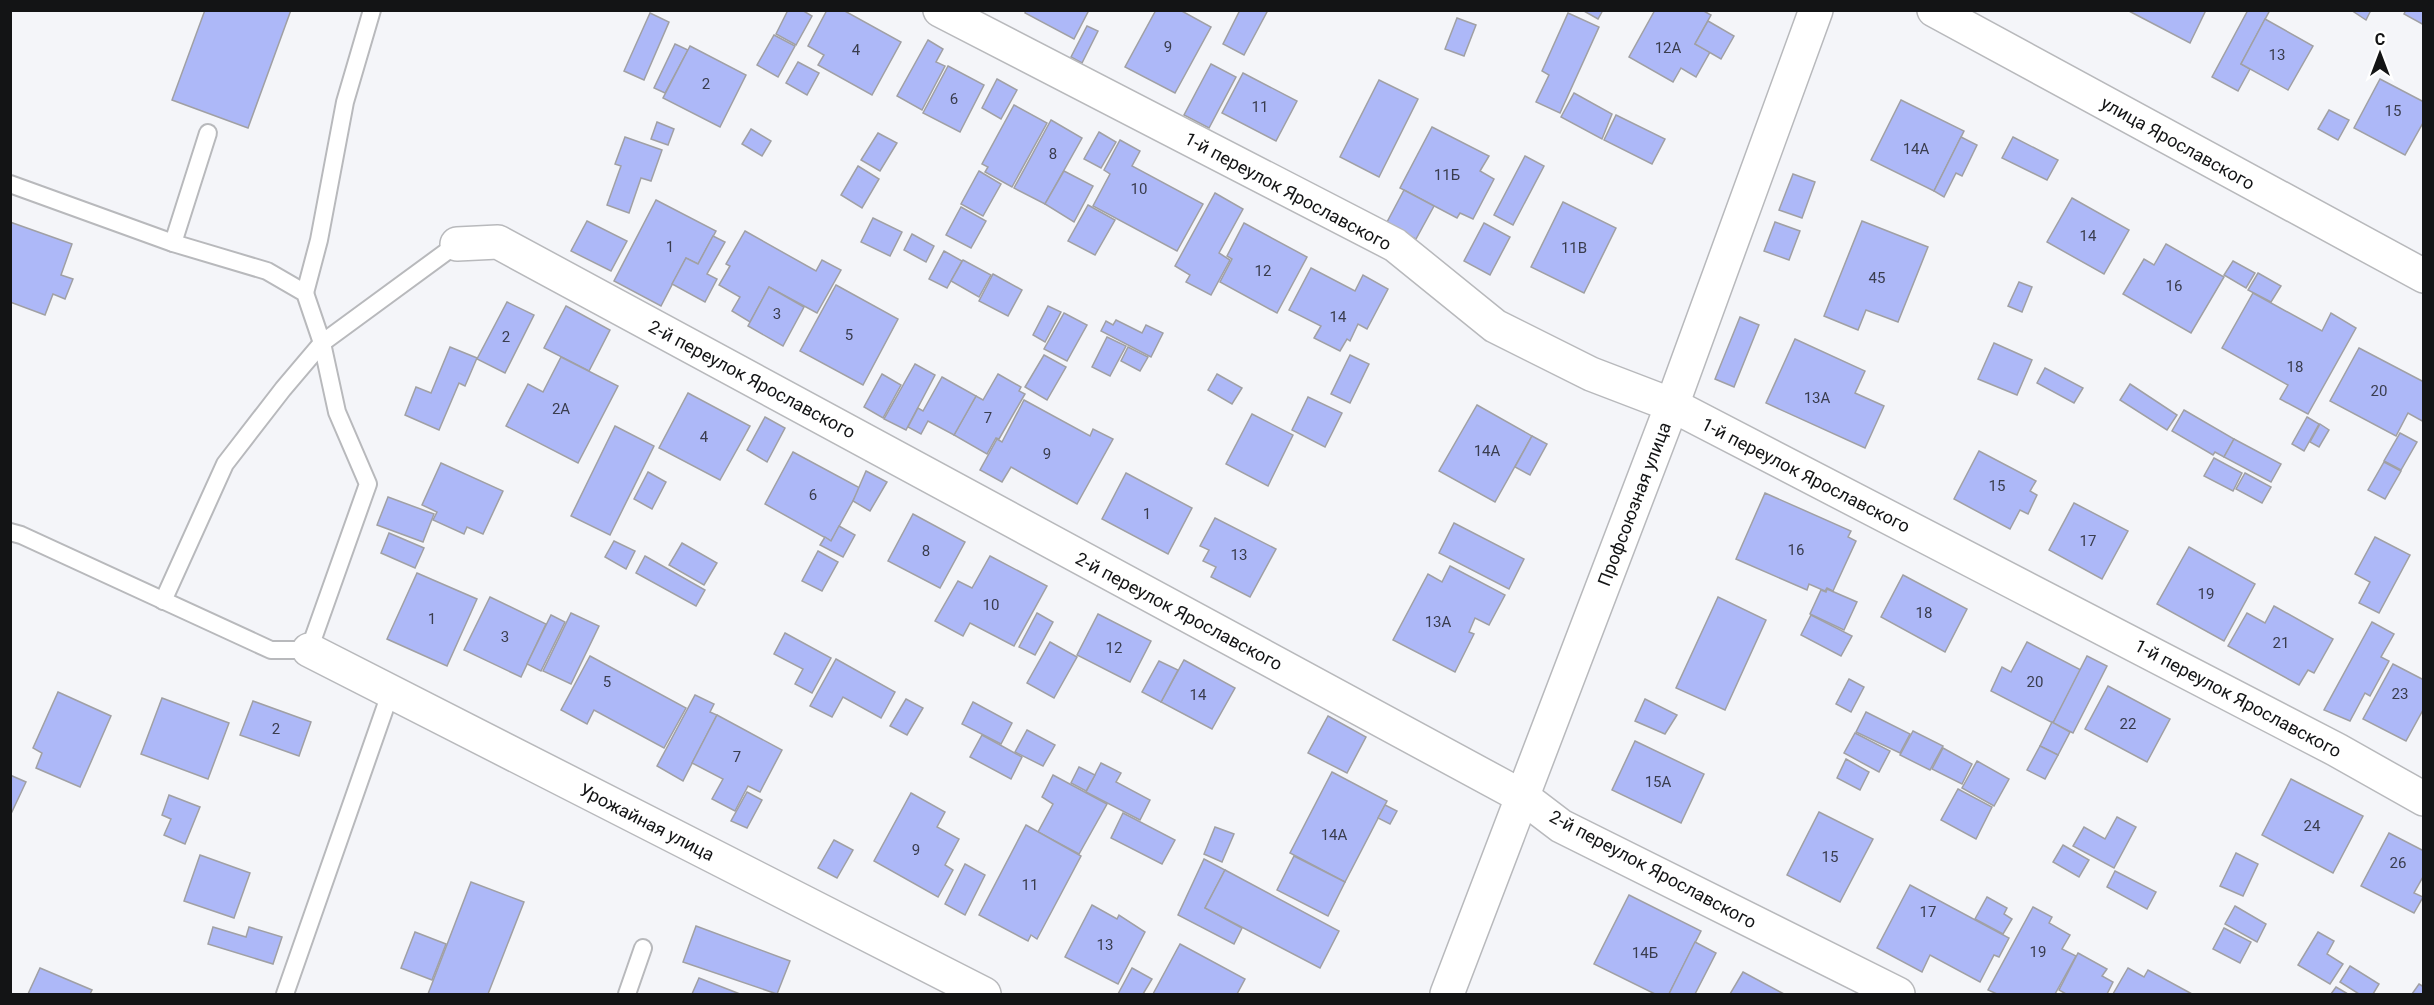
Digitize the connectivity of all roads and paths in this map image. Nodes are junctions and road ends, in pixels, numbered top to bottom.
1 (372, 10) edge
2 (940, 10) edge
3 (1816, 10) edge
4 (1934, 10) edge
5 (208, 133) dead end
6 (10, 184) edge
7 (173, 243) junction
8 (457, 244) joint
9 (2424, 276) edge
10 (305, 293) junction
11 (322, 343) junction
12 (1672, 405) junction
13 (10, 532) edge
14 (163, 601) junction
15 (309, 650) junction
16 (391, 691) junction
17 (1523, 797) junction
18 (2424, 800) edge
19 (643, 948) dead end
20 (285, 994) edge
21 (627, 994) edge
22 (984, 994) edge
23 (1447, 994) edge
24 (1898, 994) edge

1 - 10 lane
2 - 12 street, 1-й переулок Ярославского
3 - 12 street, Профсоюзная улица
4 - 9 street, улица Ярославского
5 - 7 lane
6 - 7 lane
7 - 10 lane
8 - 11 lane
8 - 17 street, 2-й переулок Ярославского
10 - 11 lane
11 - 14 lane
11 - 15 lane
12 - 17 street, Профсоюзная улица
12 - 18 street, 1-й переулок Ярославского
13 - 14 lane
14 - 15 lane
15 - 16 street, Урожайная улица
16 - 20 lane
16 - 22 street, Урожайная улица
17 - 23 street, Профсоюзная улица
17 - 24 street, 2-й переулок Ярославского
19 - 21 lane

